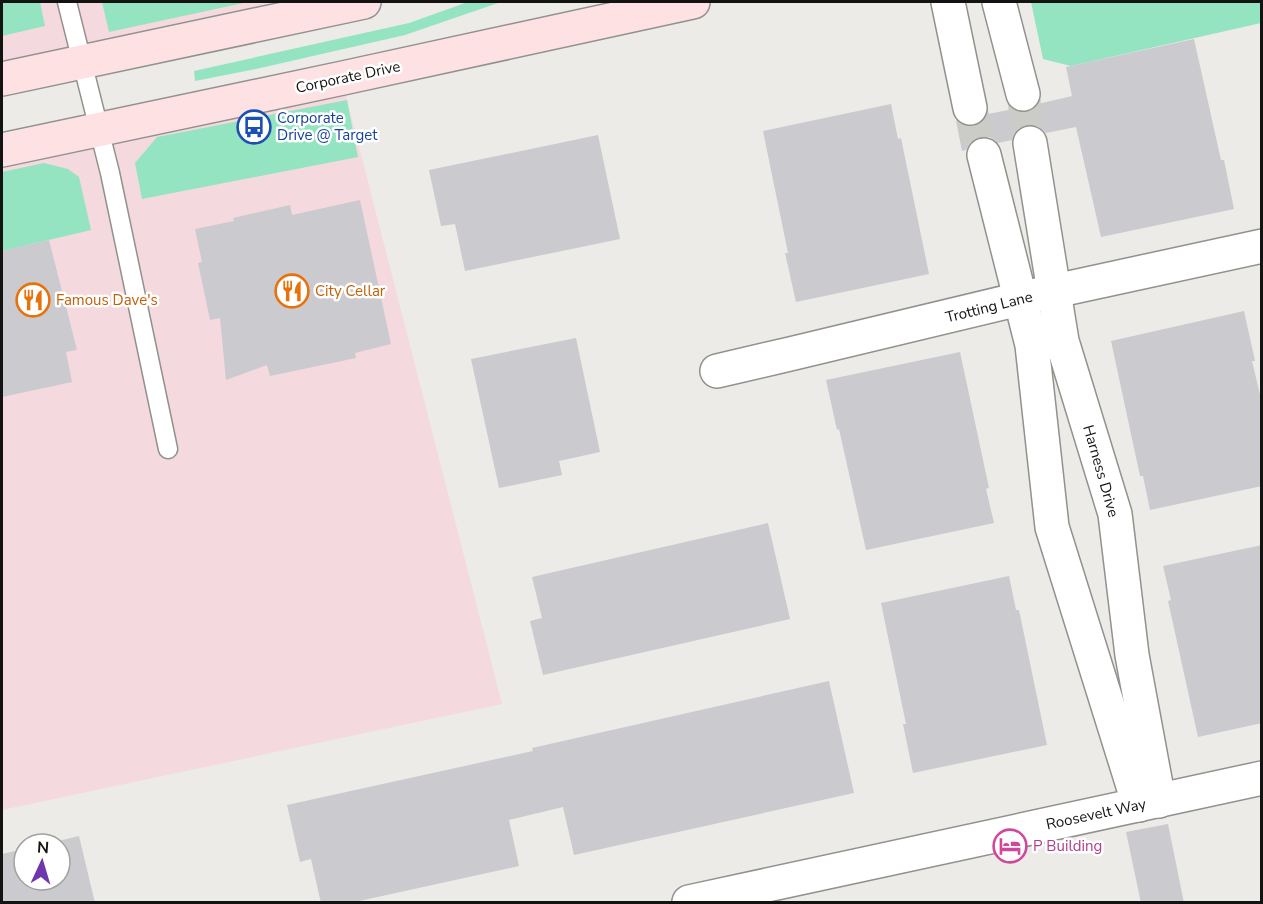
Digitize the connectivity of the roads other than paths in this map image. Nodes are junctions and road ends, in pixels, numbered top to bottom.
1 (67, 2) edge
2 (363, 2) edge
3 (693, 2) edge
4 (948, 2) edge
5 (999, 2) edge
6 (82, 62) junction
7 (2, 79) edge
8 (1023, 94) tunnel mouth
9 (970, 108) tunnel mouth
10 (100, 130) junction
11 (1030, 143) tunnel mouth
12 (2, 150) edge
13 (1035, 176) junction
14 (1262, 246) edge
15 (1054, 292) junction
16 (1020, 299) junction
17 (717, 370) dead end
18 (168, 449) dead end
19 (1262, 778) edge
20 (1149, 803) junction
21 (791, 892) edge
22 (689, 903) edge

1 - 6 lane
2 - 6 main road
3 - 10 main road, Corporate Drive
4 - 9 street
5 - 8 street
6 - 7 main road
6 - 10 lane
10 - 12 main road, Corporate Drive
10 - 18 lane
11 - 13 street, Harness Drive
13 - 15 street, Harness Drive
13 - 16 street
14 - 15 street, Trotting Lane
15 - 16 street, Trotting Lane
15 - 20 street, Harness Drive
16 - 17 street, Trotting Lane
16 - 20 street
19 - 20 street, Roosevelt Way
20 - 21 street, Roosevelt Way
21 - 22 street, Roosevelt Way

